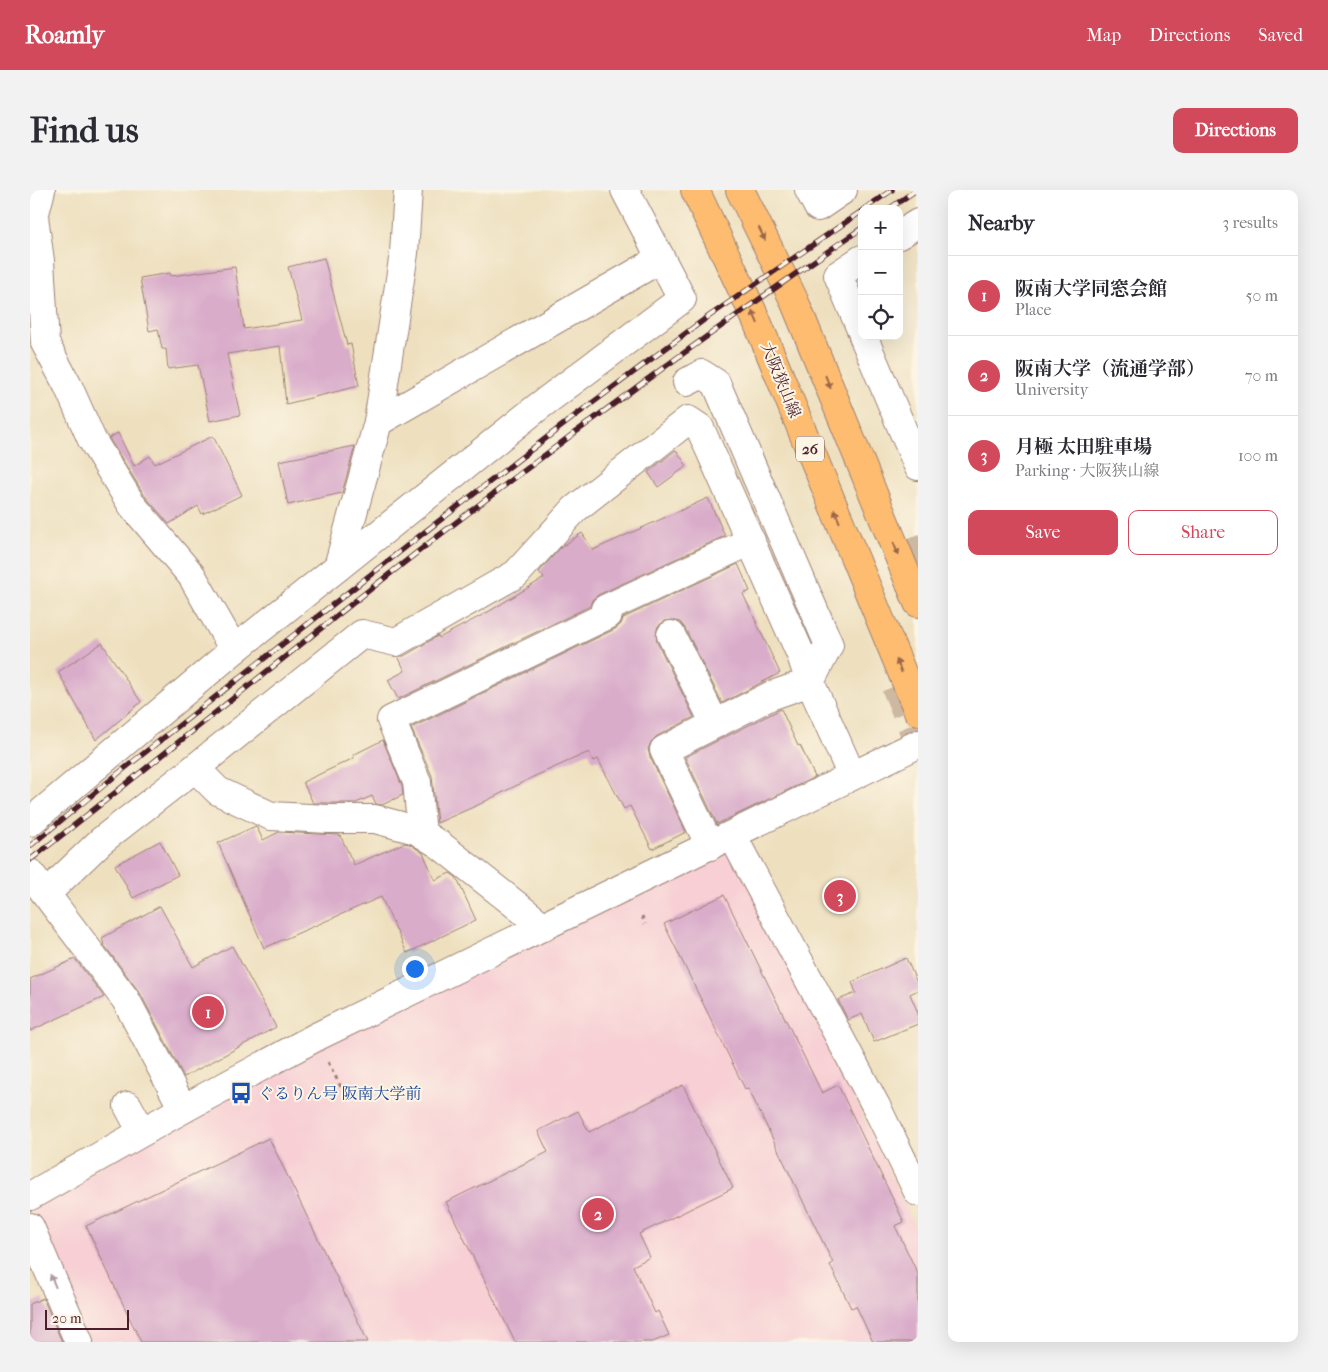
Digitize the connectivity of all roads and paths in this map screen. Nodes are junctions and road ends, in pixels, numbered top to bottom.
1 (41, 190) edge
2 (408, 190) edge
3 (625, 190) edge
4 (695, 190) edge
5 (740, 190) edge
6 (809, 190) edge
7 (843, 190) edge
8 (918, 223) edge
9 (903, 232) edge
10 (659, 255) junction
11 (858, 262) edge
12 (858, 322) edge
13 (866, 340) edge
14 (687, 382) dead end
15 (378, 422) junction
16 (918, 466) edge
17 (751, 541) junction
18 (338, 567) junction
19 (918, 603) edge
20 (671, 635) dead end
21 (234, 650) junction
22 (810, 682) junction
23 (918, 711) edge
24 (715, 724) junction
25 (918, 744) edge
26 (195, 768) junction
27 (852, 776) junction
28 (30, 822) edge
29 (422, 834) junction
30 (721, 840) junction
31 (38, 883) edge
32 (642, 916) dead end
33 (645, 924) dead end
34 (544, 927) junction
35 (325, 1056) dead end
36 (343, 1090) dead end
37 (128, 1106) dead end
38 (183, 1109) junction
39 (142, 1132) junction
40 (918, 1192) edge
41 (30, 1196) edge
42 (30, 1227) edge
43 (79, 1342) edge

1 - 21 street
2 - 15 street
3 - 10 street
23 -> 4 main road, 大阪狭山線 / 26
5 -> 19 main road, 26
6 - 7 street
8 - 9 street
10 - 15 street
10 - 18 street
11 - 12 street
13 - 16 street
14 - 22 street
15 - 18 street
17 - 22 street
17 - 26 street
17 - 29 street
18 - 21 street
20 - 24 street
21 - 28 street
22 - 24 street
22 - 27 street
24 - 30 street
25 - 27 street
26 - 29 street
26 - 31 street
27 - 30 street
29 - 34 street
30 - 34 street
30 - 40 street
31 - 38 street
32 - 33 path
34 - 38 street
35 - 36 path
37 - 39 street
38 - 39 street
39 - 41 street
43 -> 42 street

